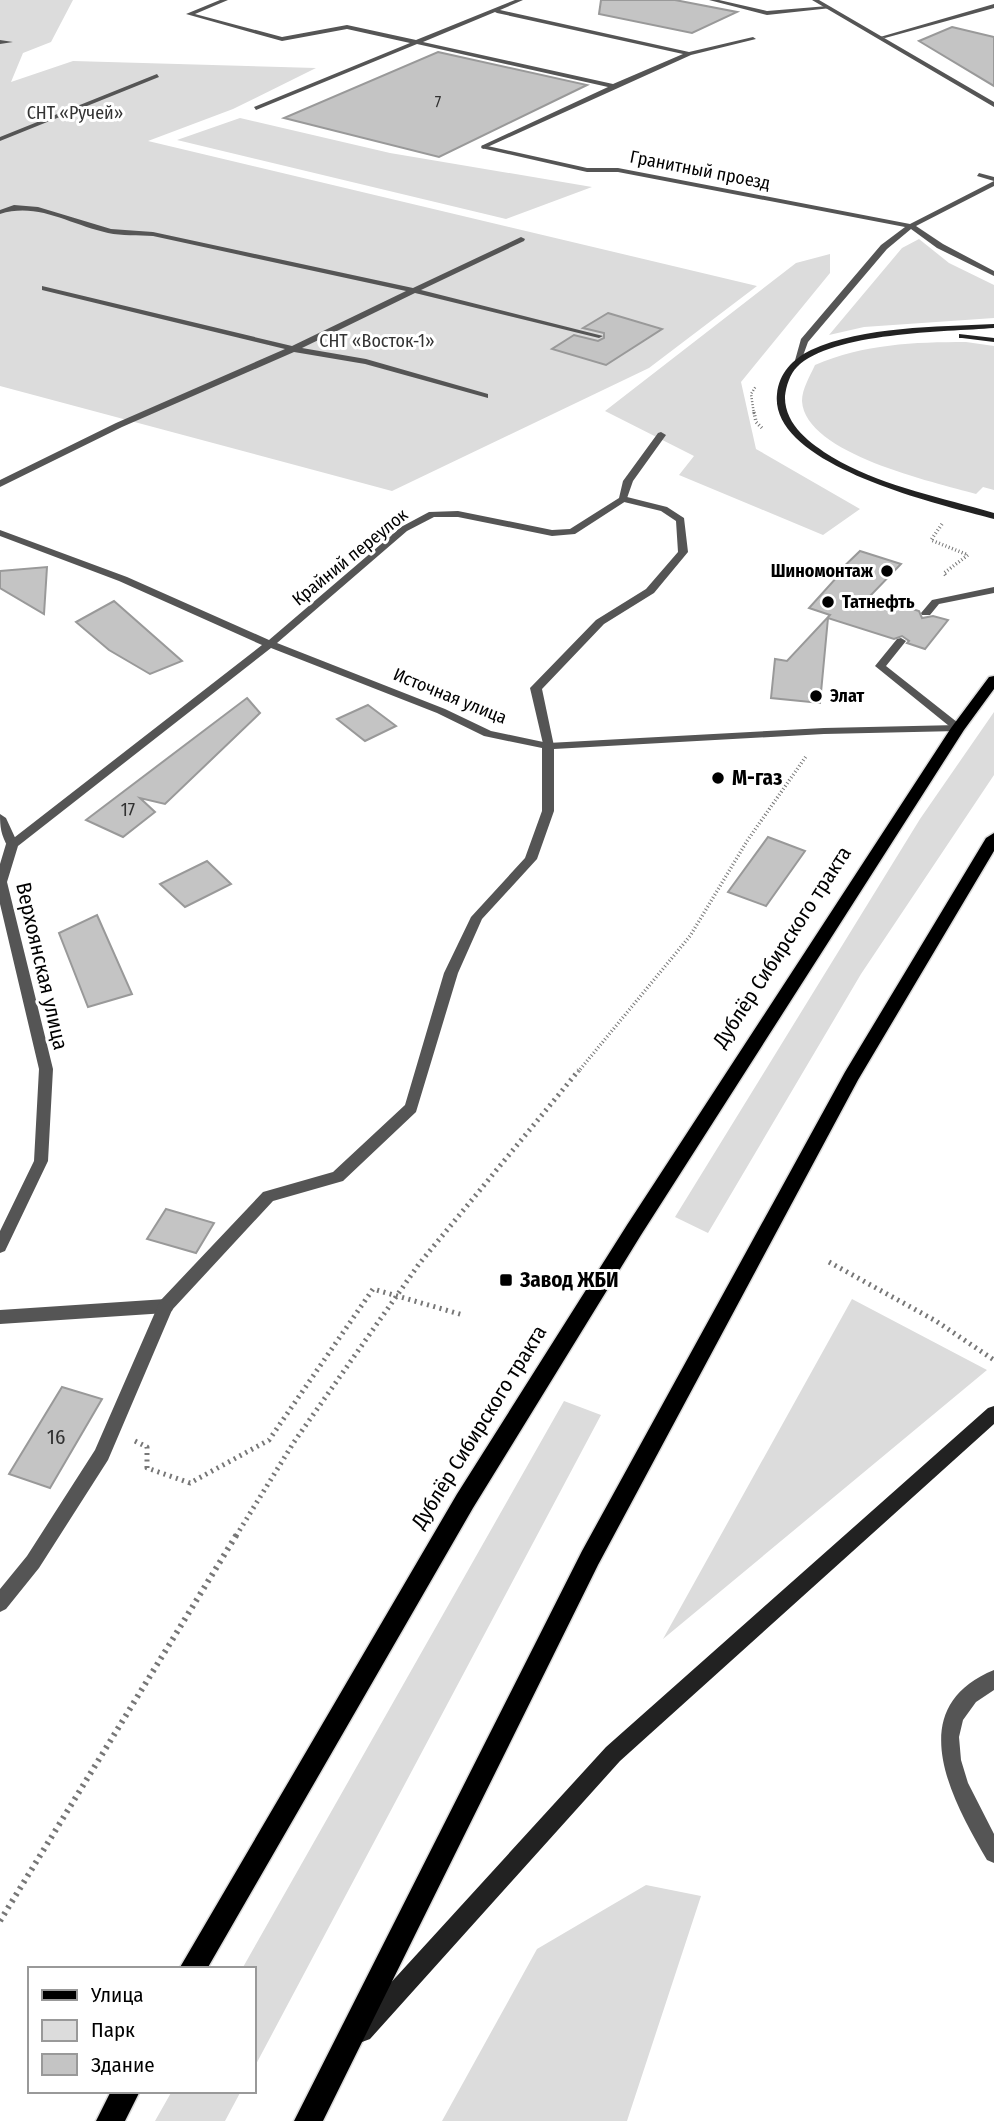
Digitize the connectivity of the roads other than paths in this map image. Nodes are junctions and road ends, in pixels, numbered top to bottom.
1 (225, 0) edge
2 (520, 0) edge
3 (712, 0) edge
4 (815, 0) edge
5 (736, 2) edge
6 (994, 6) edge
7 (828, 8) junction
8 (497, 11) junction
9 (883, 37) junction
10 (753, 39) dead end
11 (10, 42) dead end
12 (413, 42) junction
13 (0, 43) edge
14 (689, 54) junction
15 (157, 76) dead end
16 (614, 86) junction
17 (994, 105) edge
18 (256, 108) dead end
19 (0, 139) edge
20 (979, 175) dead end
21 (994, 181) edge
22 (0, 212) edge
23 (911, 226) junction
24 (522, 239) dead end
25 (994, 274) edge
26 (45, 288) dead end
27 (411, 291) junction
28 (994, 326) edge
29 (915, 333) junction
30 (598, 336) dead end
31 (994, 340) edge
32 (293, 349) junction
33 (797, 362) junction
34 (485, 396) dead end
35 (661, 435) dead end
36 (0, 484) edge
37 (624, 499) junction
38 (994, 516) edge
39 (0, 533) edge
40 (994, 590) edge
41 (926, 613) dead end
42 (901, 641) dead end
43 (270, 644) junction
44 (994, 681) edge
45 (958, 729) junction
46 (548, 746) junction
47 (0, 818) edge
48 (994, 838) edge
49 (12, 844) junction
50 (0, 1247) edge
51 (166, 1306) junction
52 (0, 1317) edge
53 (994, 1413) edge
54 (0, 1603) edge
55 (994, 1679) edge
56 (994, 1853) edge
57 (193, 1967) edge
58 (342, 2053) junction
59 (125, 2093) edge
60 (110, 2121) edge
61 (308, 2121) edge

1 - 12 street
2 - 8 street
3 - 5 street
4 - 7 street
5 - 7 street
6 - 9 street
7 - 9 street
8 - 12 street
8 - 14 street
9 - 17 street
10 - 14 street
11 - 13 street
12 - 16 street
12 - 18 street
14 - 16 street
15 - 19 street
16 - 23 street, Гранитный проезд
20 - 21 street
21 - 23 street
22 - 27 street
23 - 25 street
23 - 33 street
24 - 27 street
26 - 32 street
27 - 30 street
27 - 32 street
28 - 29 main road
29 - 31 main road
29 - 33 main road
32 - 34 street
32 - 36 street
33 - 38 main road
35 - 37 street
37 - 43 street, Крайний переулок
37 - 46 street
39 - 43 street, Источная улица
40 - 41 street
42 - 45 street
43 - 46 street, Источная улица
43 - 49 street
44 - 45 main road, Дублёр Сибирского тракта
45 - 46 street, Источная улица
45 - 57 main road, Дублёр Сибирского тракта
46 - 51 street
47 - 49 street
48 - 58 main road
49 - 50 street, Верхоянская улица
51 - 52 street
51 - 54 street
53 - 58 main road
55 - 56 street
58 - 61 main road
59 - 60 main road

